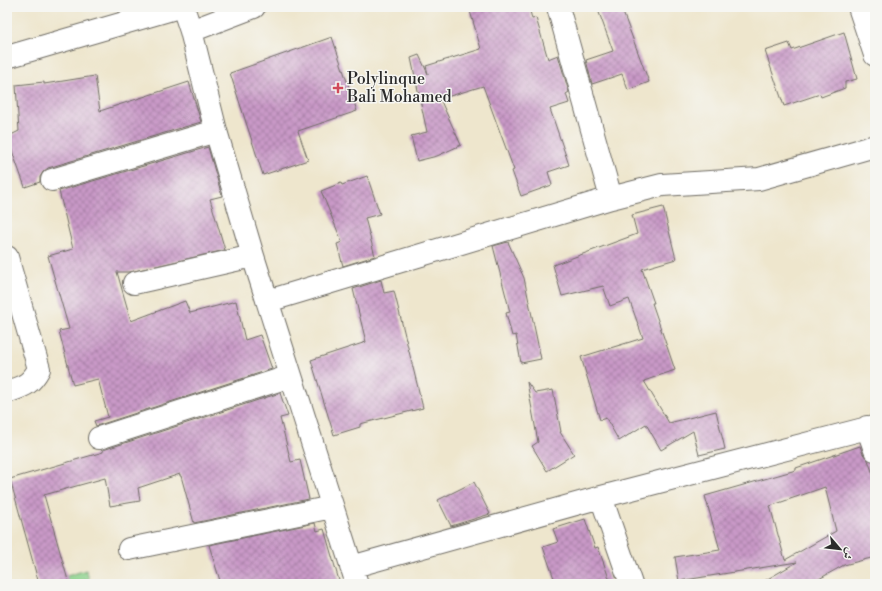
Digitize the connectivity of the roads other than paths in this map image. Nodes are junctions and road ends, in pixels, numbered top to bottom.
1 (179, 7) edge
2 (183, 7) edge
3 (254, 7) edge
4 (558, 7) edge
5 (859, 7) edge
6 (191, 31) junction
7 (875, 55) edge
8 (7, 57) edge
9 (216, 131) junction
10 (875, 146) edge
11 (52, 180) dead end
12 (611, 198) junction
13 (253, 256) junction
14 (7, 257) edge
15 (134, 283) dead end
16 (268, 301) junction
17 (291, 376) junction
18 (7, 392) edge
19 (871, 427) edge
20 (99, 438) dead end
21 (875, 450) edge
22 (601, 497) junction
23 (332, 507) junction
24 (129, 549) dead end
25 (354, 576) edge
26 (631, 584) edge

1 - 8 street
2 - 6 street
3 - 6 street
4 - 12 street
5 - 7 street
6 - 9 street
9 - 11 street
9 - 13 street
10 - 12 street
12 - 16 street
13 - 15 street
13 - 16 street
14 - 18 street
16 - 17 street
17 - 20 street
17 - 23 street
19 - 21 street
19 - 22 street
22 - 25 street
22 - 26 street
23 - 24 street
23 - 25 street

